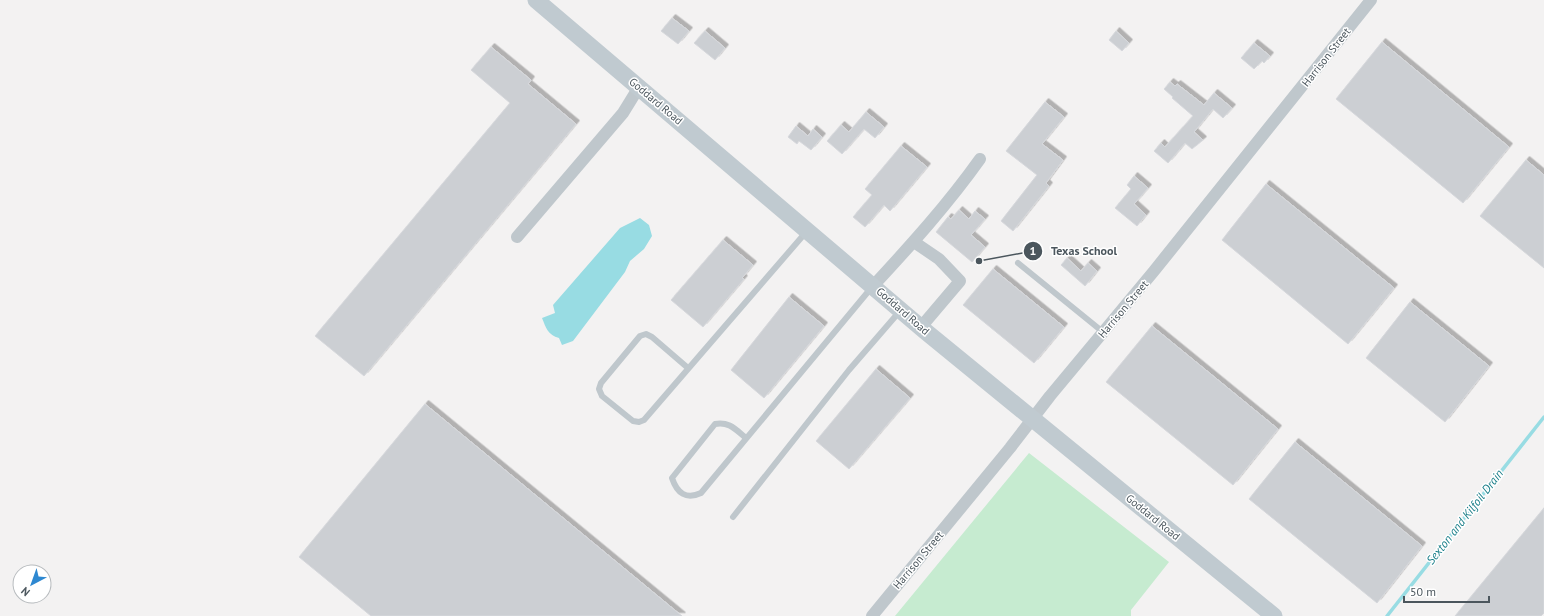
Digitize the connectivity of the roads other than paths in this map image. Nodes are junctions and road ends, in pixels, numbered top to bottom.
1 (536, 0) edge
2 (1370, 0) edge
3 (639, 87) junction
4 (980, 159) dead end
5 (808, 230) junction
6 (517, 237) dead end
7 (914, 242) junction
8 (1018, 263) dead end
9 (873, 286) junction
10 (902, 310) junction
11 (921, 327) junction
12 (1103, 332) junction
13 (688, 368) junction
14 (1033, 419) junction
15 (746, 438) junction
16 (733, 517) dead end
17 (872, 616) edge
18 (1274, 616) edge

1 - 3 main road, Goddard Road
2 - 12 street, Harrison Street
3 - 5 main road, Goddard Road
3 - 6 street
4 - 7 street
5 - 9 main road, Goddard Road
5 - 13 lane
7 - 9 street
7 - 11 street
8 - 12 lane
9 - 10 main road, Goddard Road
9 - 15 lane
10 - 11 main road, Goddard Road
10 - 16 lane
11 - 14 main road, Goddard Road
12 - 14 street, Harrison Street
13 - 13 lane
14 - 17 street, Harrison Street
14 - 18 main road, Goddard Road
15 - 15 lane

